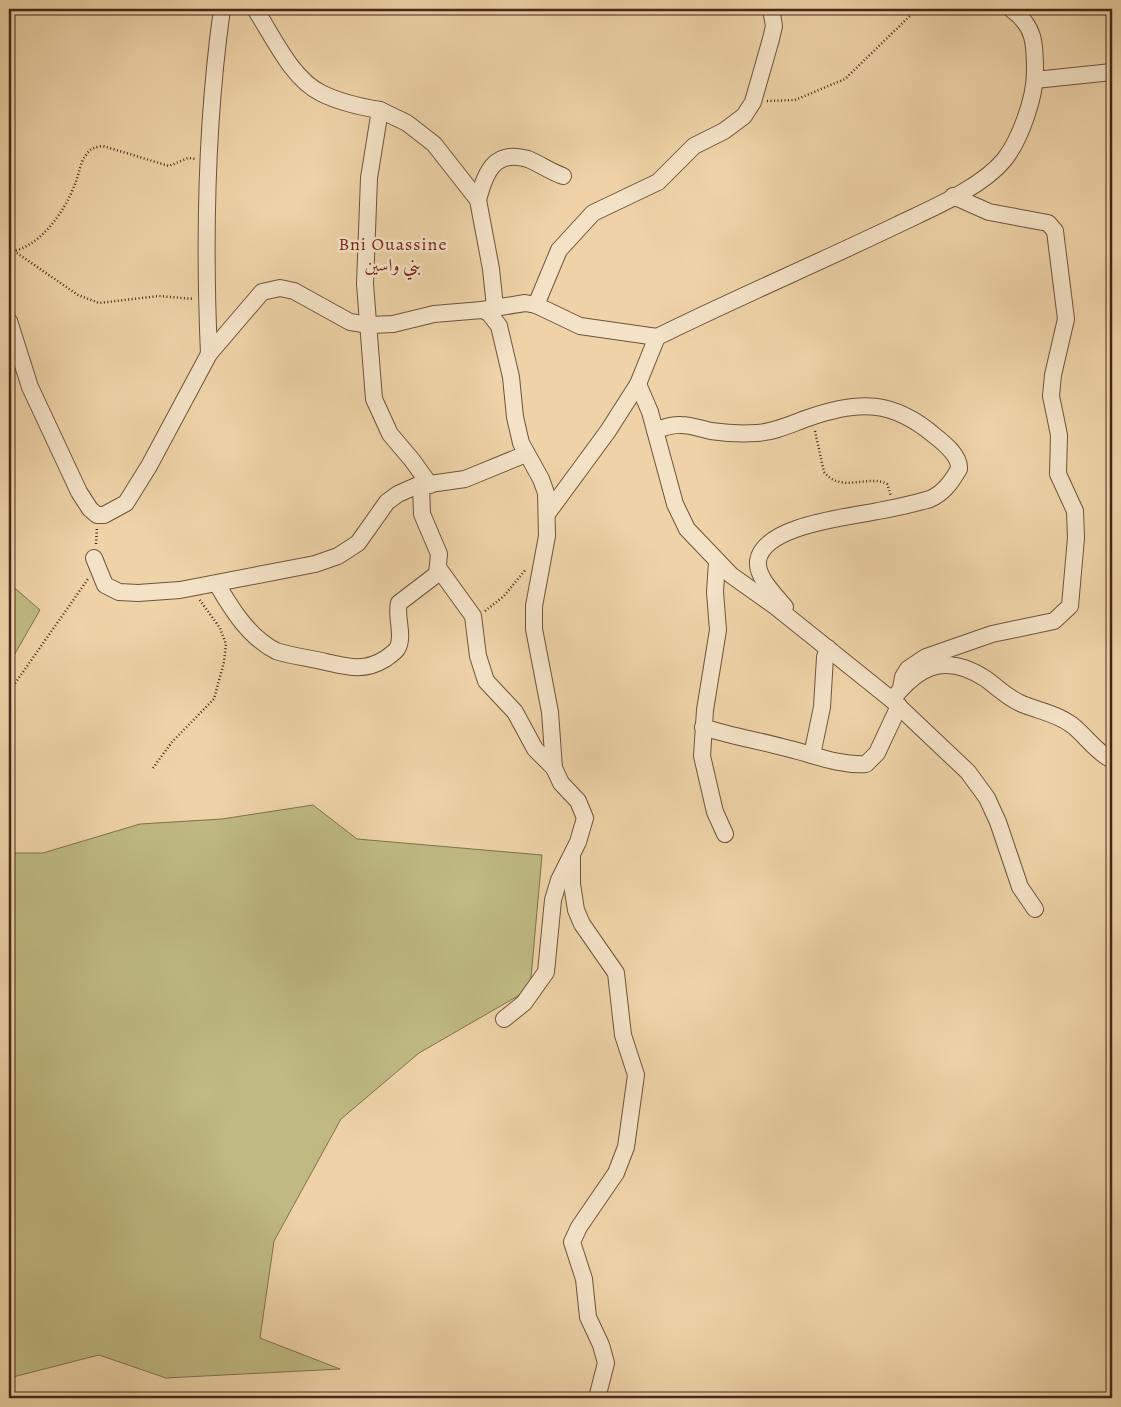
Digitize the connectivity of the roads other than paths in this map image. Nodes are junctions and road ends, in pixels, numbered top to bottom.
1 (222, 9) edge
2 (255, 9) edge
3 (770, 9) edge
4 (1011, 9) edge
5 (1112, 72) edge
6 (1035, 80) junction
7 (380, 110) junction
8 (563, 176) dead end
9 (953, 196) junction
10 (478, 200) junction
11 (536, 305) junction
12 (488, 309) junction
13 (9, 321) edge
14 (370, 325) junction
15 (657, 337) junction
16 (209, 354) junction
17 (638, 384) junction
18 (655, 430) junction
19 (526, 454) junction
20 (425, 486) junction
21 (547, 514) junction
22 (94, 558) road end
23 (718, 562) junction
24 (439, 568) junction
25 (217, 584) junction
26 (806, 631) junction
27 (828, 648) junction
28 (898, 698) junction
29 (703, 727) junction
30 (812, 755) junction
31 (1112, 760) edge
32 (554, 768) junction
33 (725, 834) dead end
34 (572, 854) junction
35 (1035, 909) dead end
36 (504, 1020) dead end
37 (596, 1398) edge

1 - 16 street
2 - 7 street
3 - 11 street
4 - 6 street
5 - 6 street
6 - 9 street
7 - 10 street
7 - 14 street
8 - 10 street
9 - 15 street
9 - 28 street
10 - 12 street
11 - 12 street
11 - 15 street
12 - 14 street
12 - 19 street
13 - 16 street
14 - 16 street
14 - 20 street
15 - 17 street
17 - 18 street
17 - 21 street
18 - 23 street
18 - 26 street
19 - 20 street
19 - 21 street
20 - 24 street
20 - 25 street
21 - 32 street
22 - 25 street
23 - 26 street
23 - 29 street
24 - 25 street
24 - 32 street
26 - 27 street
27 - 28 street
27 - 30 street
28 - 30 street
28 - 31 street
28 - 35 street
29 - 30 street
29 - 33 street
32 - 34 street
34 - 36 street
34 - 37 street

